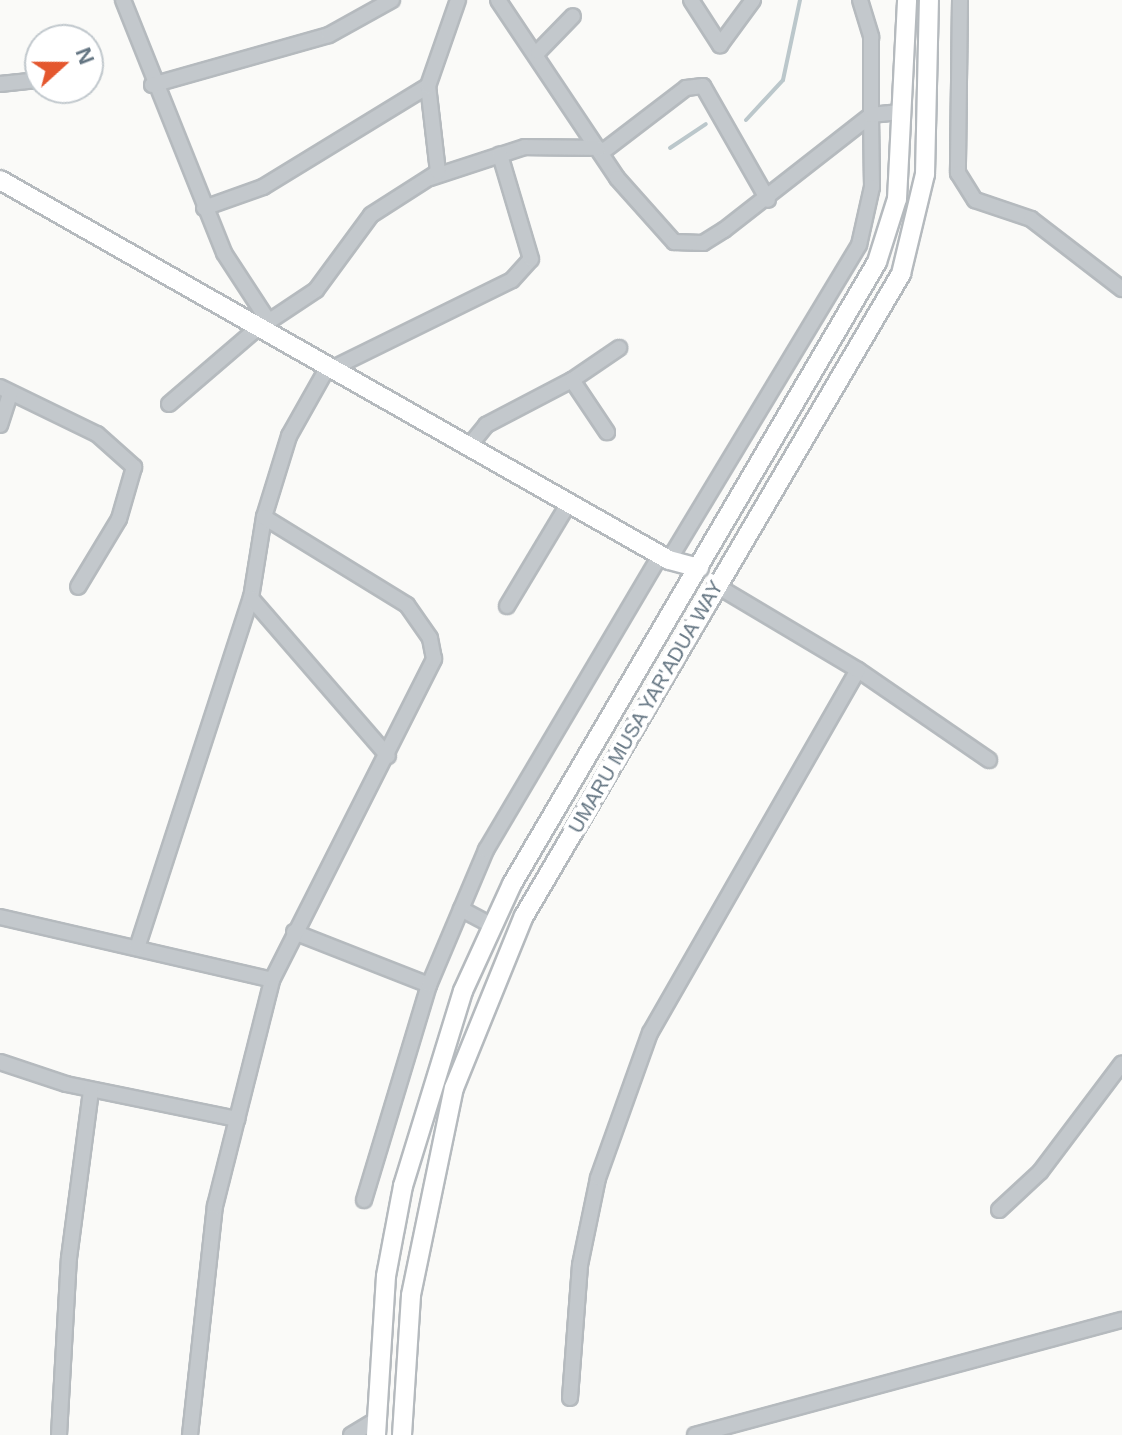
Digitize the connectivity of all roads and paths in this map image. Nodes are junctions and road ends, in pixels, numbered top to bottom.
1 (123, 0) edge
2 (392, 0) edge
3 (458, 0) edge
4 (498, 0) edge
5 (691, 0) edge
6 (753, 0) edge
7 (860, 0) edge
8 (907, 0) edge
9 (929, 0) edge
10 (960, 0) edge
11 (573, 16) dead end
12 (538, 52) junction
13 (24, 81) edge
14 (0, 84) edge
15 (152, 85) junction
16 (428, 86) junction
17 (902, 112) junction
18 (871, 115) junction
19 (600, 150) junction
20 (500, 155) junction
21 (430, 178) junction
22 (0, 180) edge
23 (0, 192) edge
24 (768, 200) junction
25 (204, 208) junction
26 (1122, 289) edge
27 (261, 327) junction
28 (619, 348) dead end
29 (330, 369) junction
30 (572, 380) junction
31 (5, 391) edge
32 (169, 404) dead end
33 (0, 425) edge
34 (607, 432) dead end
35 (470, 445) junction
36 (567, 506) junction
37 (264, 517) junction
38 (663, 559) junction
39 (699, 568) junction
40 (689, 586) junction
41 (717, 586) junction
42 (78, 587) dead end
43 (251, 598) junction
44 (507, 606) dead end
45 (858, 670) junction
46 (388, 756) junction
47 (989, 760) dead end
48 (461, 909) junction
49 (0, 917) edge
50 (493, 926) junction
51 (294, 932) junction
52 (137, 948) junction
53 (272, 980) junction
54 (429, 985) junction
55 (0, 1062) edge
56 (1122, 1063) edge
57 (91, 1090) junction
58 (237, 1119) junction
59 (364, 1200) dead end
60 (999, 1210) dead end
61 (1122, 1320) edge
62 (570, 1398) dead end
63 (376, 1428) edge
64 (59, 1435) edge
65 (190, 1435) edge
66 (351, 1435) edge
67 (402, 1435) edge
68 (695, 1435) edge

1 - 15 street
2 - 15 street
3 - 16 street
4 - 12 street
5 - 6 street
7 - 18 street
8 - 17 main road, UMARU MUSA YAR'ADUA WAY
9 - 41 main road, UMARU MUSA YAR'ADUA WAY
10 - 26 street
11 - 12 street
12 - 19 street
13 - 14 street
15 - 25 street
16 - 21 street
16 - 25 street
17 - 18 street
17 - 39 main road, UMARU MUSA YAR'ADUA WAY
18 - 24 street
18 - 38 street
19 - 20 street
19 - 24 street
19 - 24 street
20 - 21 street
20 - 29 street
21 - 27 street
22 - 27 main road
23 - 27 main road
25 - 27 street
27 - 29 main road
27 - 32 street
28 - 30 street
29 - 35 main road
29 - 36 main road
29 - 37 street
30 - 34 street
30 - 35 street
31 - 33 street
31 - 42 street
35 - 38 main road
36 - 38 main road
36 - 44 street
37 - 43 street
37 - 46 street
38 - 39 main road
38 - 40 main road
38 - 48 street
39 - 40 main road, UMARU MUSA YAR'ADUA WAY
40 - 50 main road, UMARU MUSA YAR'ADUA WAY
41 - 45 street
41 - 67 main road, UMARU MUSA YAR'ADUA WAY
43 - 46 street
43 - 52 street
45 - 47 street
45 - 62 street
46 - 51 street
48 - 50 street
48 - 54 street
49 - 52 street
50 - 63 main road, UMARU MUSA YAR'ADUA WAY
51 - 53 street
51 - 54 street
52 - 53 street
53 - 58 street
54 - 59 street
55 - 57 street
56 - 60 street
57 - 58 street
57 - 64 street
58 - 65 street
61 - 68 street
63 - 66 street

